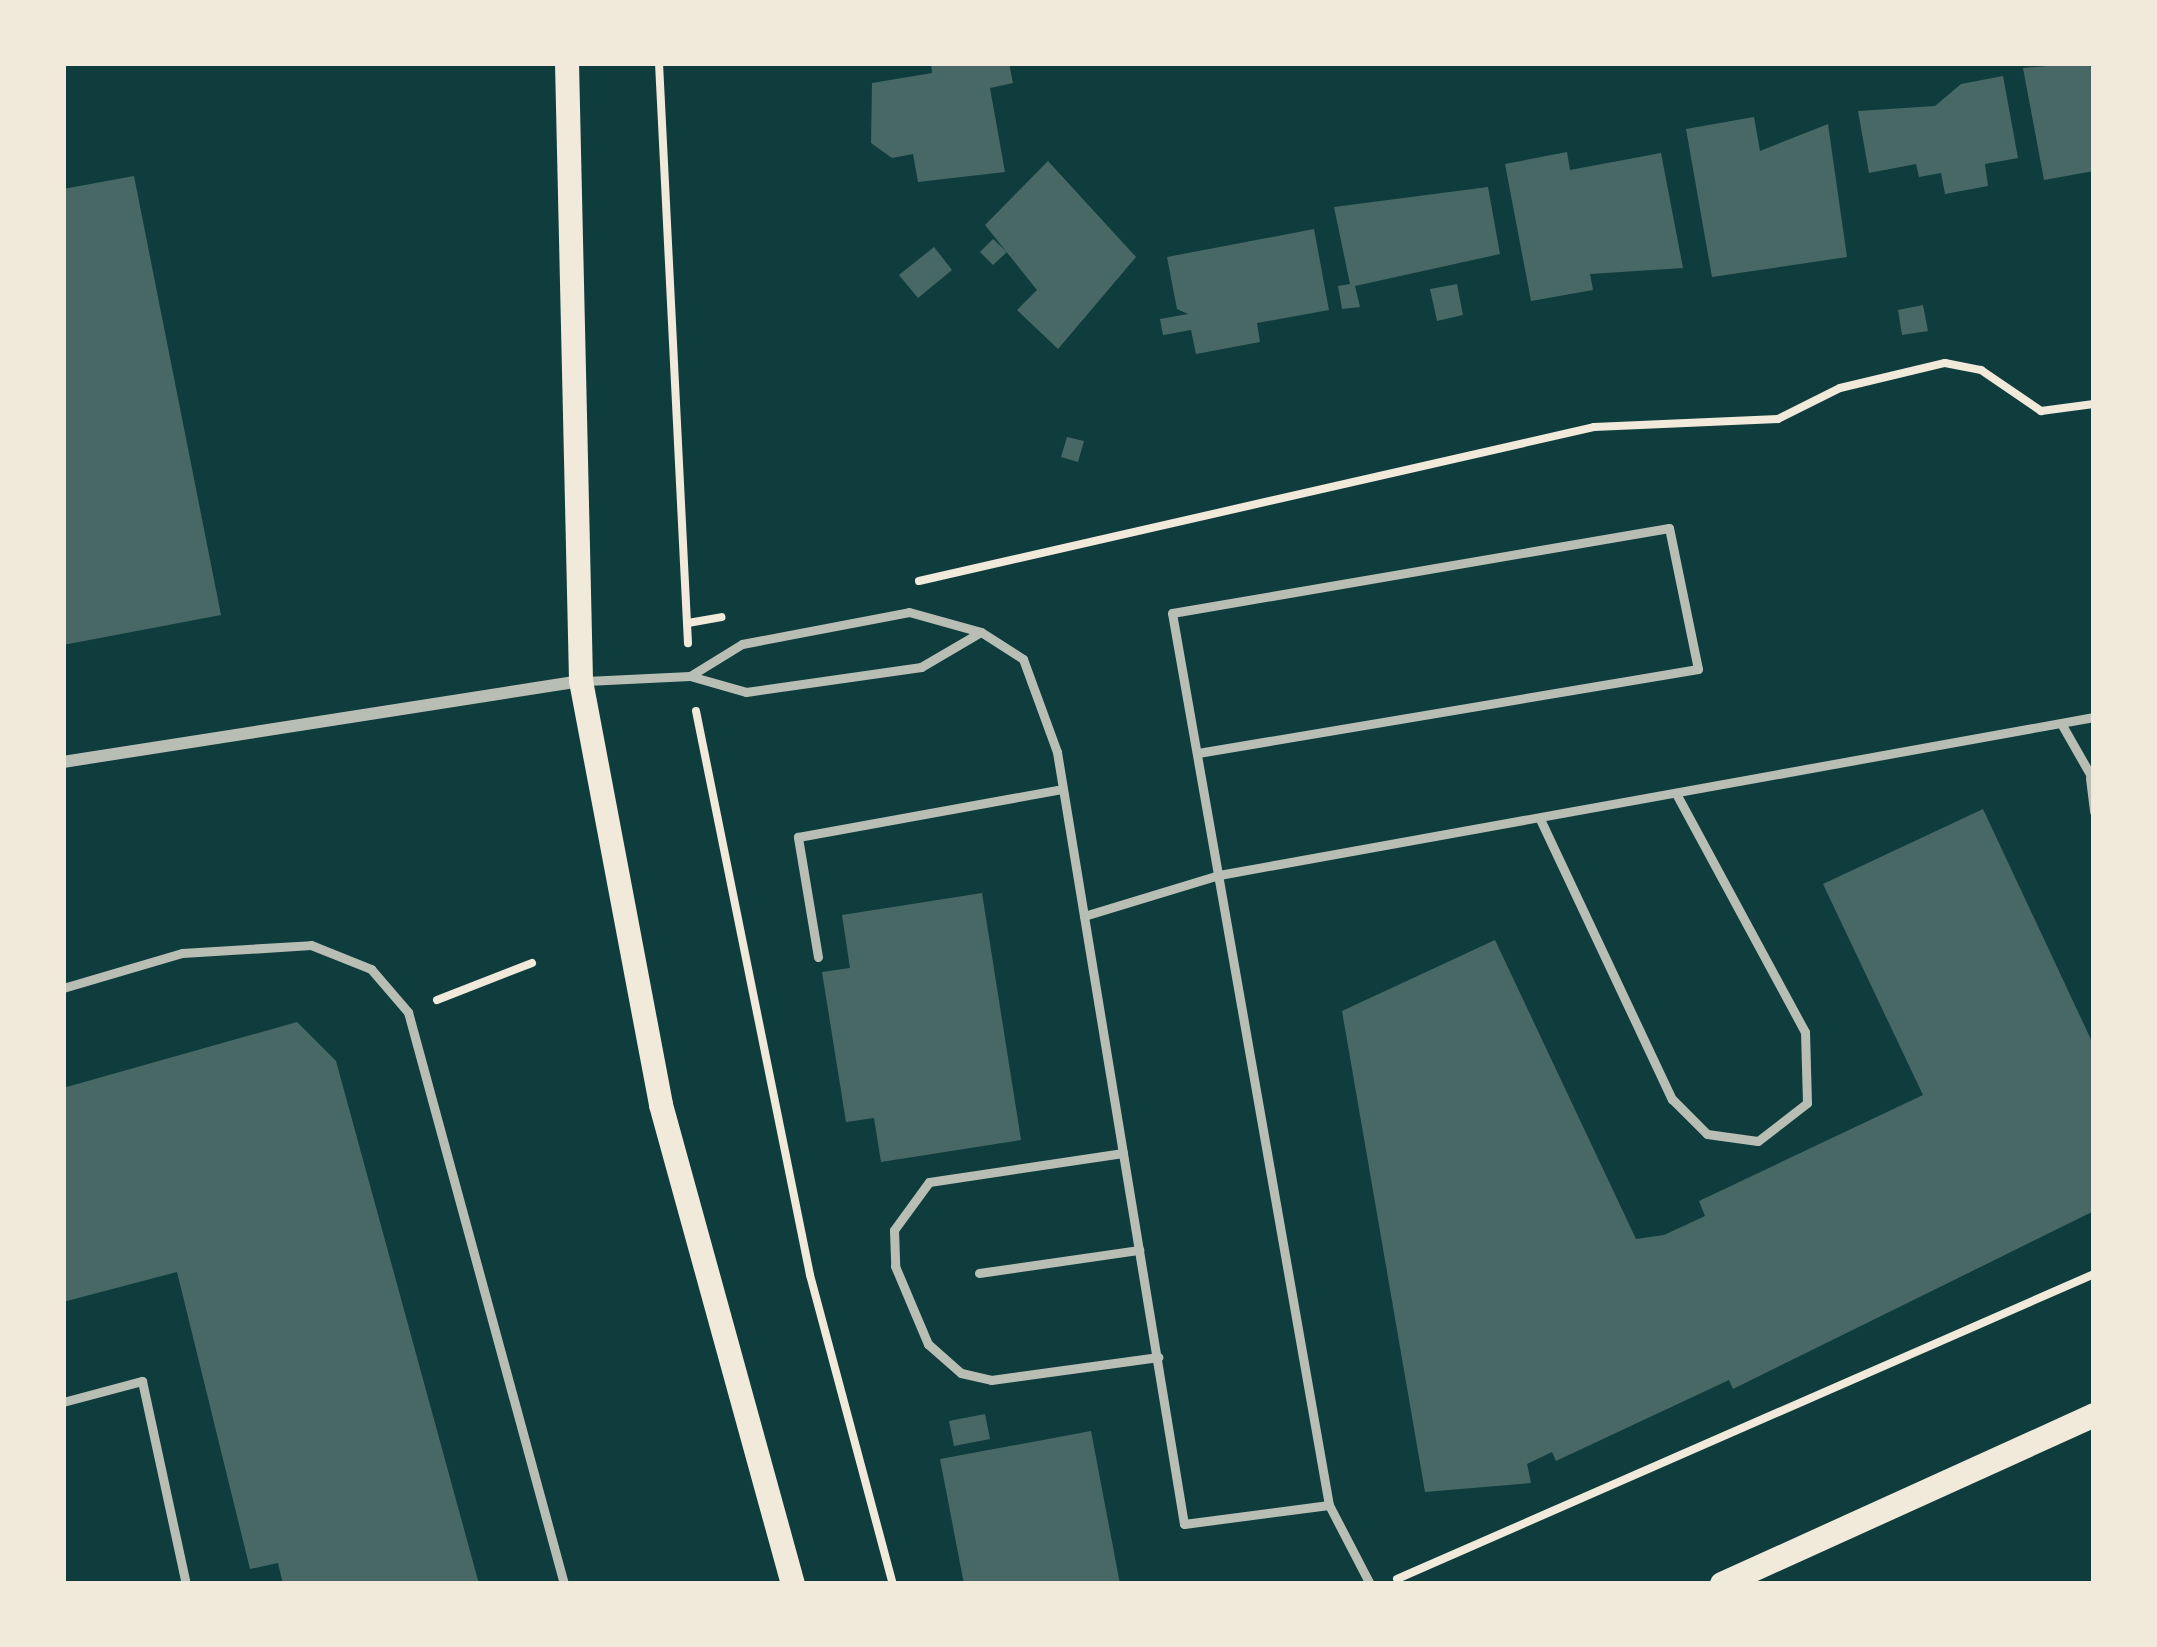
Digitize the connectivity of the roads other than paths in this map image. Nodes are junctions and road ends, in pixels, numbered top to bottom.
1 (567, 63) edge
2 (981, 632) junction
3 (690, 676) junction
4 (581, 682) junction
5 (2094, 717) edge
6 (2062, 725) junction
7 (1198, 753) junction
8 (63, 762) edge
9 (2092, 779) edge
10 (1062, 789) junction
11 (1676, 793) junction
12 (2094, 812) edge
13 (1540, 819) junction
14 (1219, 875) junction
15 (1084, 916) junction
16 (818, 957) dead end
17 (63, 988) edge
18 (1123, 1153) junction
19 (1139, 1250) junction
20 (979, 1273) dead end
21 (1158, 1358) junction
22 (63, 1402) edge
23 (2094, 1415) edge
24 (1329, 1505) junction
25 (186, 1584) edge
26 (564, 1584) edge
27 (793, 1584) edge
28 (1370, 1584) edge
29 (1722, 1584) edge

1 - 4 main road
2 - 3 lane
2 - 3 lane
2 - 10 lane
3 - 4 lane
4 - 8 street
4 - 27 main road
5 - 6 lane
6 - 9 lane
6 - 11 lane
7 - 7 lane
7 - 14 lane
9 - 12 lane
10 - 15 lane
10 - 16 lane
11 - 13 lane
11 - 13 lane
13 - 14 lane
14 - 15 lane
14 - 24 lane
15 - 18 lane
17 - 26 lane
18 - 19 lane
18 - 21 lane
19 - 20 lane
19 - 21 lane
21 - 24 lane
22 - 25 lane
23 - 29 main road
24 - 28 lane

